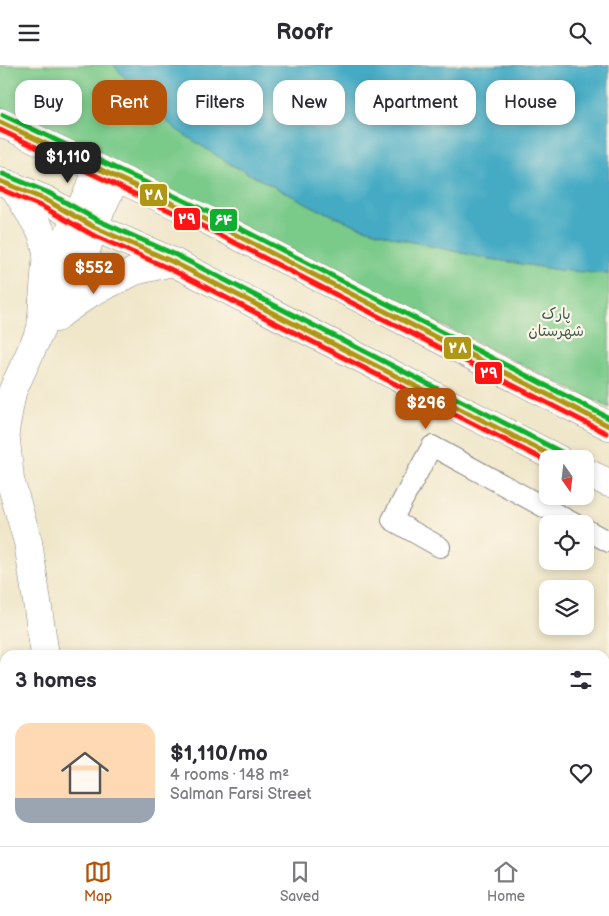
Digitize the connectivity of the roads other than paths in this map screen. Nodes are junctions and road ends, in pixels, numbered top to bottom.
1 (0, 122) edge
2 (107, 173) junction
3 (7, 184) edge
4 (85, 222) junction
5 (173, 262) junction
6 (48, 315) junction
7 (6, 390) edge
8 (609, 426) edge
9 (540, 450) edge
10 (594, 476) edge
11 (609, 483) edge
12 (558, 515) edge
13 (594, 534) edge
14 (609, 542) edge
15 (440, 547) dead end
16 (44, 650) edge

1 - 2 main road
2 - 4 main road
2 - 8 main road
3 - 4 main road
3 - 6 main road
4 - 5 main road
4 - 6 main road
5 - 6 main road
5 - 9 main road
6 - 7 main road
7 - 16 main road
10 - 11 main road
12 - 15 street
13 - 14 street

